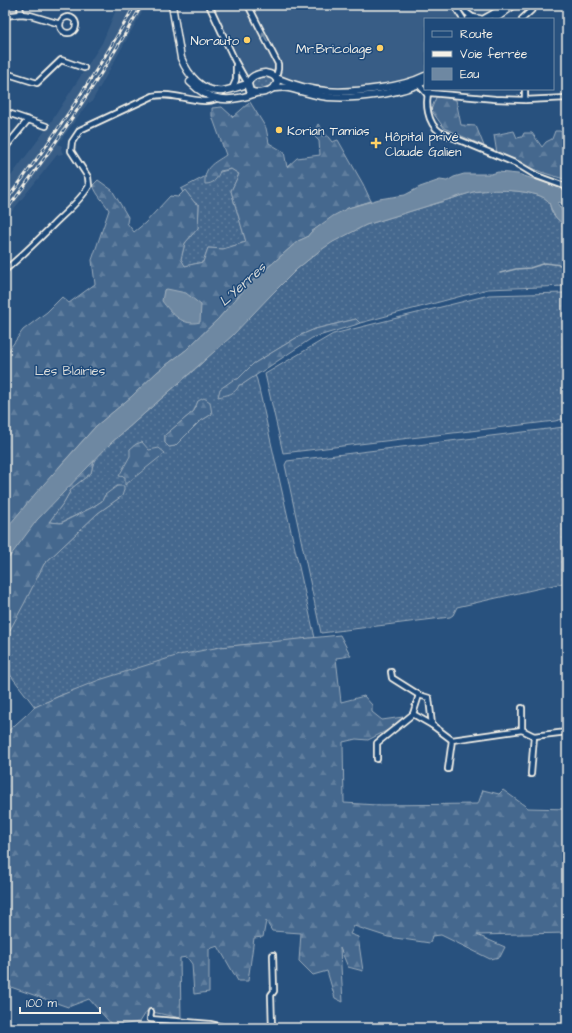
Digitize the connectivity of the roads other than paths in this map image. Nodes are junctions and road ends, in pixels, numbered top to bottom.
1 (20, 5) edge
2 (172, 5) edge
3 (209, 5) edge
4 (248, 5) edge
5 (454, 5) edge
6 (460, 5) edge
7 (508, 5) edge
8 (514, 5) edge
9 (537, 5) edge
10 (21, 14) junction
11 (5, 16) edge
12 (463, 18) edge
13 (474, 18) edge
14 (486, 18) edge
15 (496, 18) edge
16 (523, 18) edge
17 (60, 24) dead end
18 (178, 47) junction
19 (236, 62) junction
20 (84, 68) dead end
21 (5, 73) edge
22 (424, 76) edge
23 (276, 78) junction
24 (422, 83) edge
25 (248, 84) junction
26 (196, 87) junction
27 (274, 88) junction
28 (232, 89) junction
29 (525, 90) edge
30 (428, 91) edge
31 (256, 94) junction
32 (191, 98) junction
33 (567, 98) edge
34 (216, 99) junction
35 (525, 100) junction
36 (5, 112) edge
37 (28, 120) junction
38 (46, 126) dead end
39 (5, 148) edge
40 (567, 187) edge
41 (5, 270) edge
42 (391, 672) dead end
43 (418, 695) junction
44 (522, 708) dead end
45 (413, 714) junction
46 (432, 725) junction
47 (522, 730) junction
48 (567, 732) edge
49 (534, 736) junction
50 (452, 740) junction
51 (377, 759) dead end
52 (448, 770) dead end
53 (531, 774) dead end
54 (273, 955) dead end
55 (151, 1012) dead end
56 (227, 1028) edge
57 (272, 1028) edge

1 - 10 street
2 - 18 main road
3 - 19 street
23 -> 4 street
5 - 12 street
6 - 13 street
7 - 14 main road
8 - 15 main road
9 - 16 street
10 - 11 street
10 - 17 street
18 - 26 main road
18 - 28 main road
19 - 25 street
19 - 28 street
20 - 21 street
22 - 23 main road
23 - 25 main road
23 - 27 main road
24 - 27 main road
25 - 28 main road
25 - 31 main road
26 - 32 street
26 - 34 main road
27 - 31 main road
29 - 35 street
30 - 35 street
30 - 40 street
31 - 34 main road
32 - 34 street
32 - 41 street
33 - 35 street
36 - 37 street
37 - 38 street
37 - 39 street
42 - 43 street
43 - 45 street
43 - 46 street
44 - 47 street
45 - 46 street
45 - 51 street
46 - 50 street
47 - 49 street
47 - 50 street
48 - 49 street
49 - 53 street
50 - 52 street
54 - 57 street
55 - 56 street

